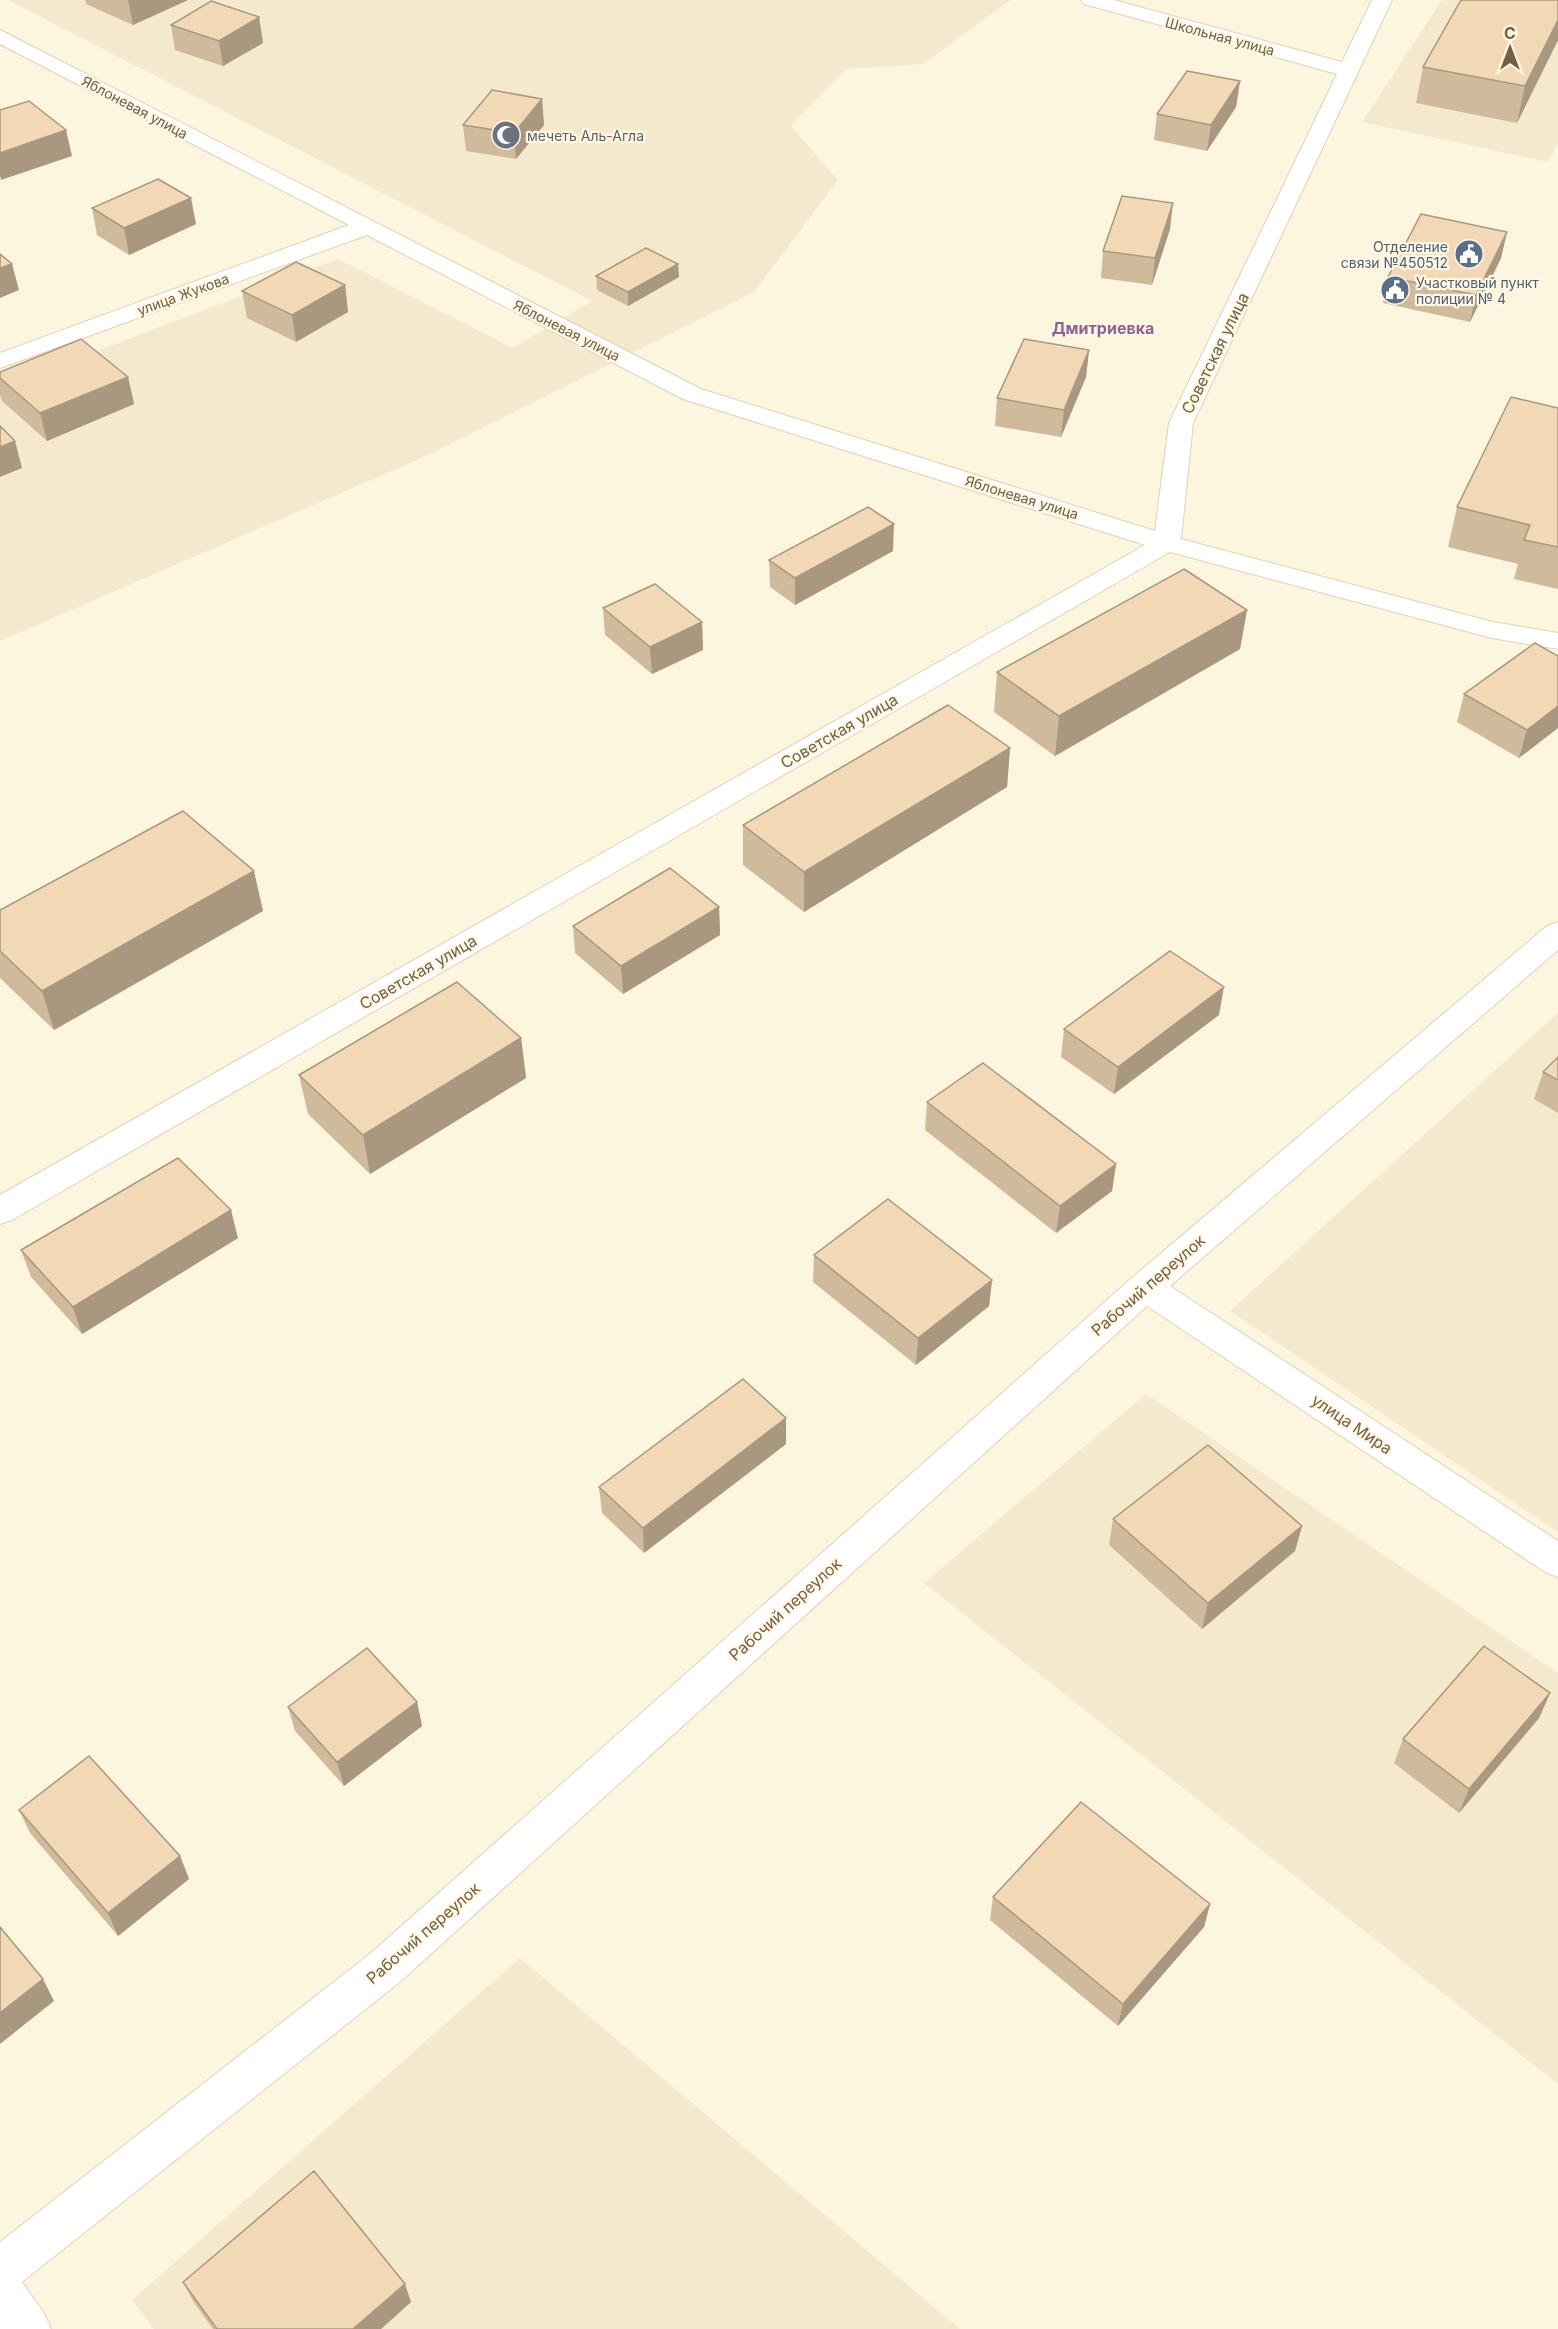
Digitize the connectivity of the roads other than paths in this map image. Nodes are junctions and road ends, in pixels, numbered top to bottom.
1 (1091, 0) edge
2 (1382, 0) edge
3 (0, 36) edge
4 (1350, 71) junction
5 (366, 227) junction
6 (0, 361) edge
7 (1167, 543) junction
8 (1558, 641) edge
9 (1558, 933) edge
10 (0, 1211) edge
11 (1145, 1287) junction
12 (1558, 1561) edge
13 (0, 2270) edge
14 (0, 2290) edge
15 (28, 2329) edge

1 - 4 street, Школьная улица
2 - 4 street, Советская улица
3 - 5 street, Яблоневая улица
4 - 7 street, Советская улица
5 - 6 street, улица Жукова
5 - 7 street, Яблоневая улица
7 - 8 street, Яблоневая улица
7 - 10 street, Советская улица
9 - 11 street, Рабочий переулок
11 - 12 street, улица Мира
11 - 13 street, Рабочий переулок
14 - 15 street

